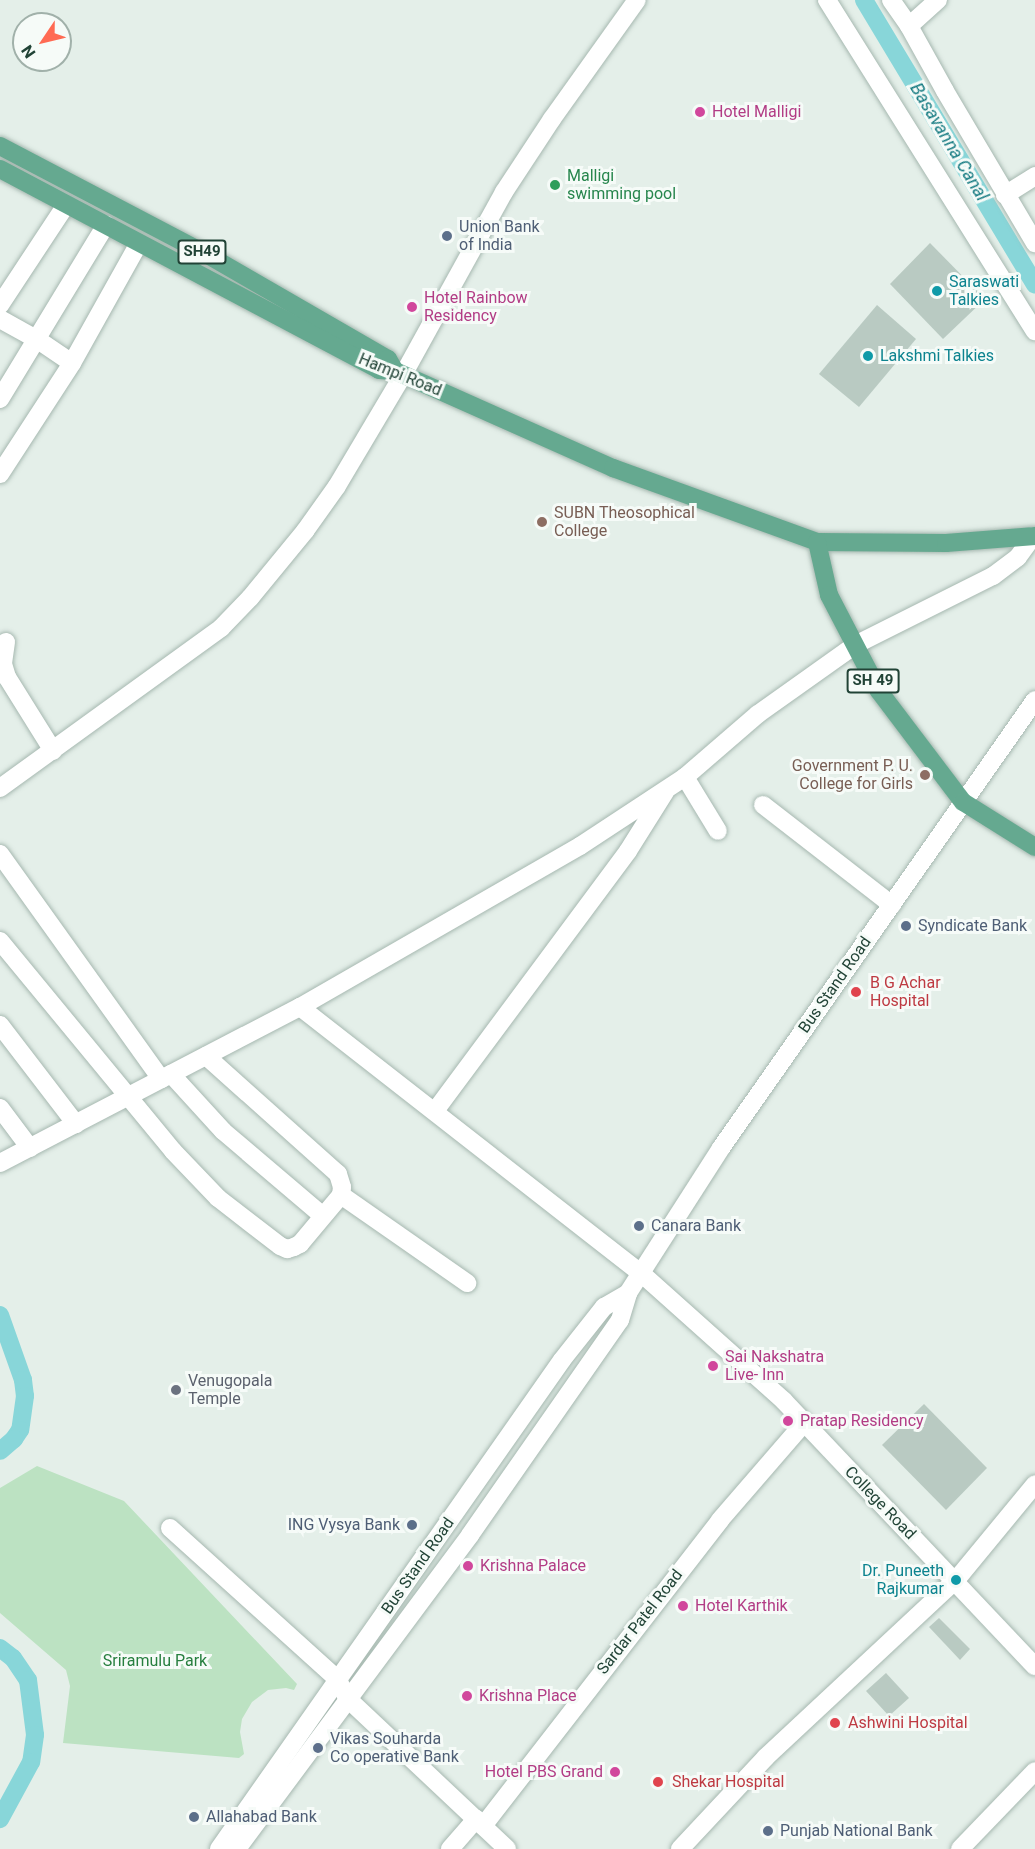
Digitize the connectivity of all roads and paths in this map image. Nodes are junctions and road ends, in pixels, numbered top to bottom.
1 (637, 0) edge
2 (828, 0) edge
3 (891, 0) edge
4 (939, 0) edge
5 (909, 26) junction
6 (0, 146) edge
7 (0, 169) edge
8 (1035, 176) edge
9 (1005, 195) junction
10 (66, 205) junction
11 (106, 225) junction
12 (139, 243) junction
13 (1035, 243) edge
14 (0, 305) edge
15 (0, 319) edge
16 (1035, 331) edge
17 (38, 340) junction
18 (72, 363) junction
19 (399, 373) junction
20 (0, 399) edge
21 (0, 474) edge
22 (1034, 536) edge
23 (817, 542) junction
24 (6, 642) dead end
25 (855, 645) junction
26 (1035, 700) edge
27 (53, 751) junction
28 (685, 777) junction
29 (0, 788) edge
30 (668, 788) junction
31 (963, 802) junction
32 (763, 805) dead end
33 (616, 822) junction
34 (718, 831) dead end
35 (1035, 847) edge
36 (628, 851) junction
37 (0, 854) edge
38 (892, 904) junction
39 (0, 941) edge
40 (300, 1007) junction
41 (0, 1025) edge
42 (206, 1056) junction
43 (166, 1077) junction
44 (127, 1097) junction
45 (0, 1108) edge
46 (435, 1112) junction
47 (76, 1124) junction
48 (30, 1148) junction
49 (0, 1163) edge
50 (341, 1195) junction
51 (323, 1216) junction
52 (641, 1273) junction
53 (467, 1283) dead end
54 (628, 1293) junction
55 (804, 1423) junction
56 (1035, 1484) edge
57 (170, 1528) dead end
58 (956, 1580) junction
59 (1035, 1666) edge
60 (338, 1680) junction
61 (347, 1698) junction
62 (1035, 1771) edge
63 (479, 1823) junction
64 (219, 1849) edge
65 (237, 1849) edge
66 (450, 1849) edge
67 (507, 1849) edge
68 (680, 1849) edge
69 (960, 1849) edge

1 - 19 street
2 - 16 street
3 - 5 street
4 - 5 street
5 - 9 street
6 - 19 main road, SH49
7 - 10 main road, Hampi Road / SH49
8 - 9 street
9 - 13 street
10 - 11 main road, Hampi Road / SH49
10 - 14 street
11 - 12 main road, Hampi Road / SH49
11 - 17 street
12 - 18 street
12 - 19 main road, Hampi Road / SH49
15 - 17 street
17 - 18 street
17 - 20 street
18 - 21 street
19 - 23 main road, Hampi Road / SH49
19 - 27 street
22 - 23 main road, Hampi Road
22 - 25 street
23 - 25 main road, SH 49
24 - 27 street
25 - 28 street
25 - 31 main road, SH 49
26 - 31 street, Bus Stand Road
27 - 29 street
28 - 30 street
28 - 34 street
30 - 33 street
30 - 36 street
31 - 35 main road
31 - 38 street, Bus Stand Road
32 - 38 street
33 - 36 street
33 - 40 street
36 - 46 street
37 - 43 street
38 - 52 street, Bus Stand Road
39 - 44 street
40 - 42 street
40 - 46 street
41 - 47 street
42 - 43 street
42 - 50 street
43 - 44 street
43 - 51 street
44 - 47 street
44 - 51 street
45 - 48 street
46 - 52 street
47 - 48 street
48 - 49 street
50 - 51 street
50 - 53 street
52 - 54 street, Bus Stand Road
52 - 55 street, College Road
54 - 60 street, Bus Stand Road
54 - 61 street, Bus Stand Road
55 - 58 street, College Road
55 - 63 street, Sardar Patel Road
56 - 58 street
57 - 60 street
58 - 59 street, College Road
58 - 68 street
60 - 61 street
60 - 64 street, Bus Stand Road
61 - 63 street
61 - 65 street, Bus Stand Road
62 - 69 street
63 - 66 street, Sardar Patel Road
63 - 67 street

